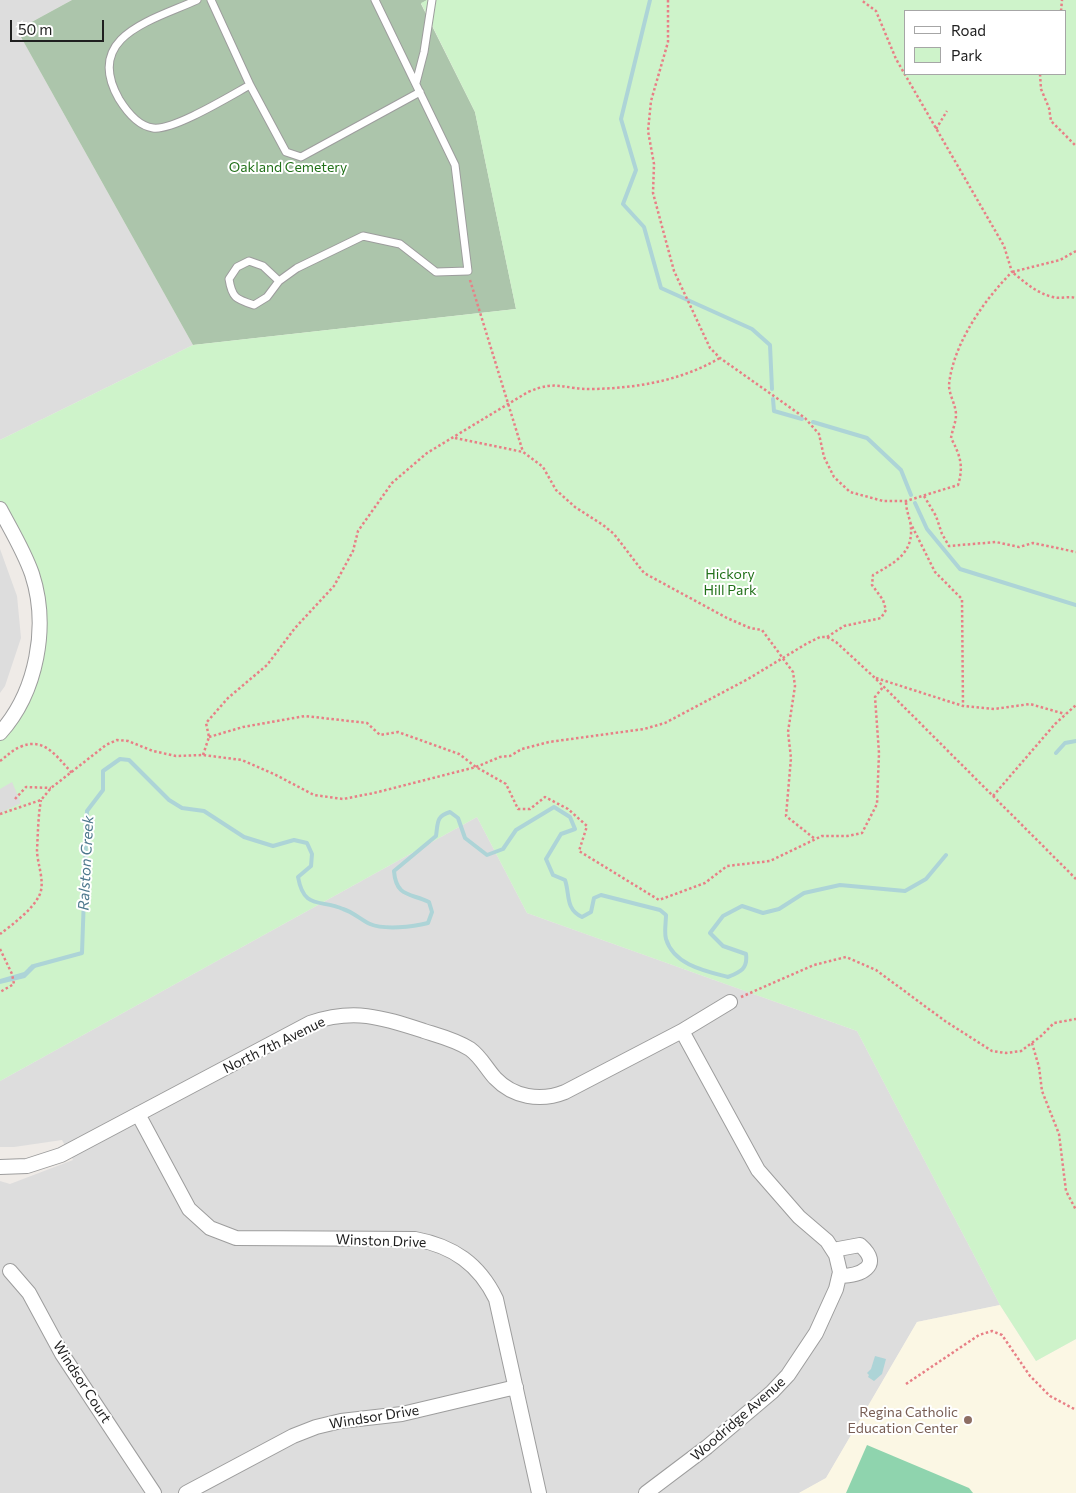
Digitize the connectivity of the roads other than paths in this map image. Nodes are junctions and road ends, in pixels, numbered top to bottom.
1 (197, 0) edge
2 (211, 0) edge
3 (375, 0) edge
4 (432, 0) edge
5 (416, 83) junction
6 (250, 85) junction
7 (420, 92) junction
8 (279, 281) junction
9 (0, 509) edge
10 (0, 733) edge
11 (730, 1002) road end
12 (682, 1031) junction
13 (138, 1114) junction
14 (0, 1166) edge
15 (833, 1250) junction
16 (10, 1271) dead end
17 (839, 1276) junction
18 (516, 1388) junction
19 (154, 1493) edge
20 (186, 1493) edge
21 (540, 1493) edge
22 (646, 1493) edge

1 - 6 lane
2 - 6 lane
3 - 5 lane
4 - 5 lane
5 - 7 lane
6 - 7 lane
7 - 8 lane
8 - 8 lane
9 - 10 street
11 - 12 street, North 7th Avenue
12 - 13 street, North 7th Avenue
12 - 15 street
13 - 14 street, North 7th Avenue
13 - 18 street, Winston Drive
15 - 17 street
15 - 17 street
16 - 19 street, Windsor Court
17 - 22 street, Woodridge Avenue
18 - 20 street, Windsor Drive
18 - 21 street, Winston Drive

